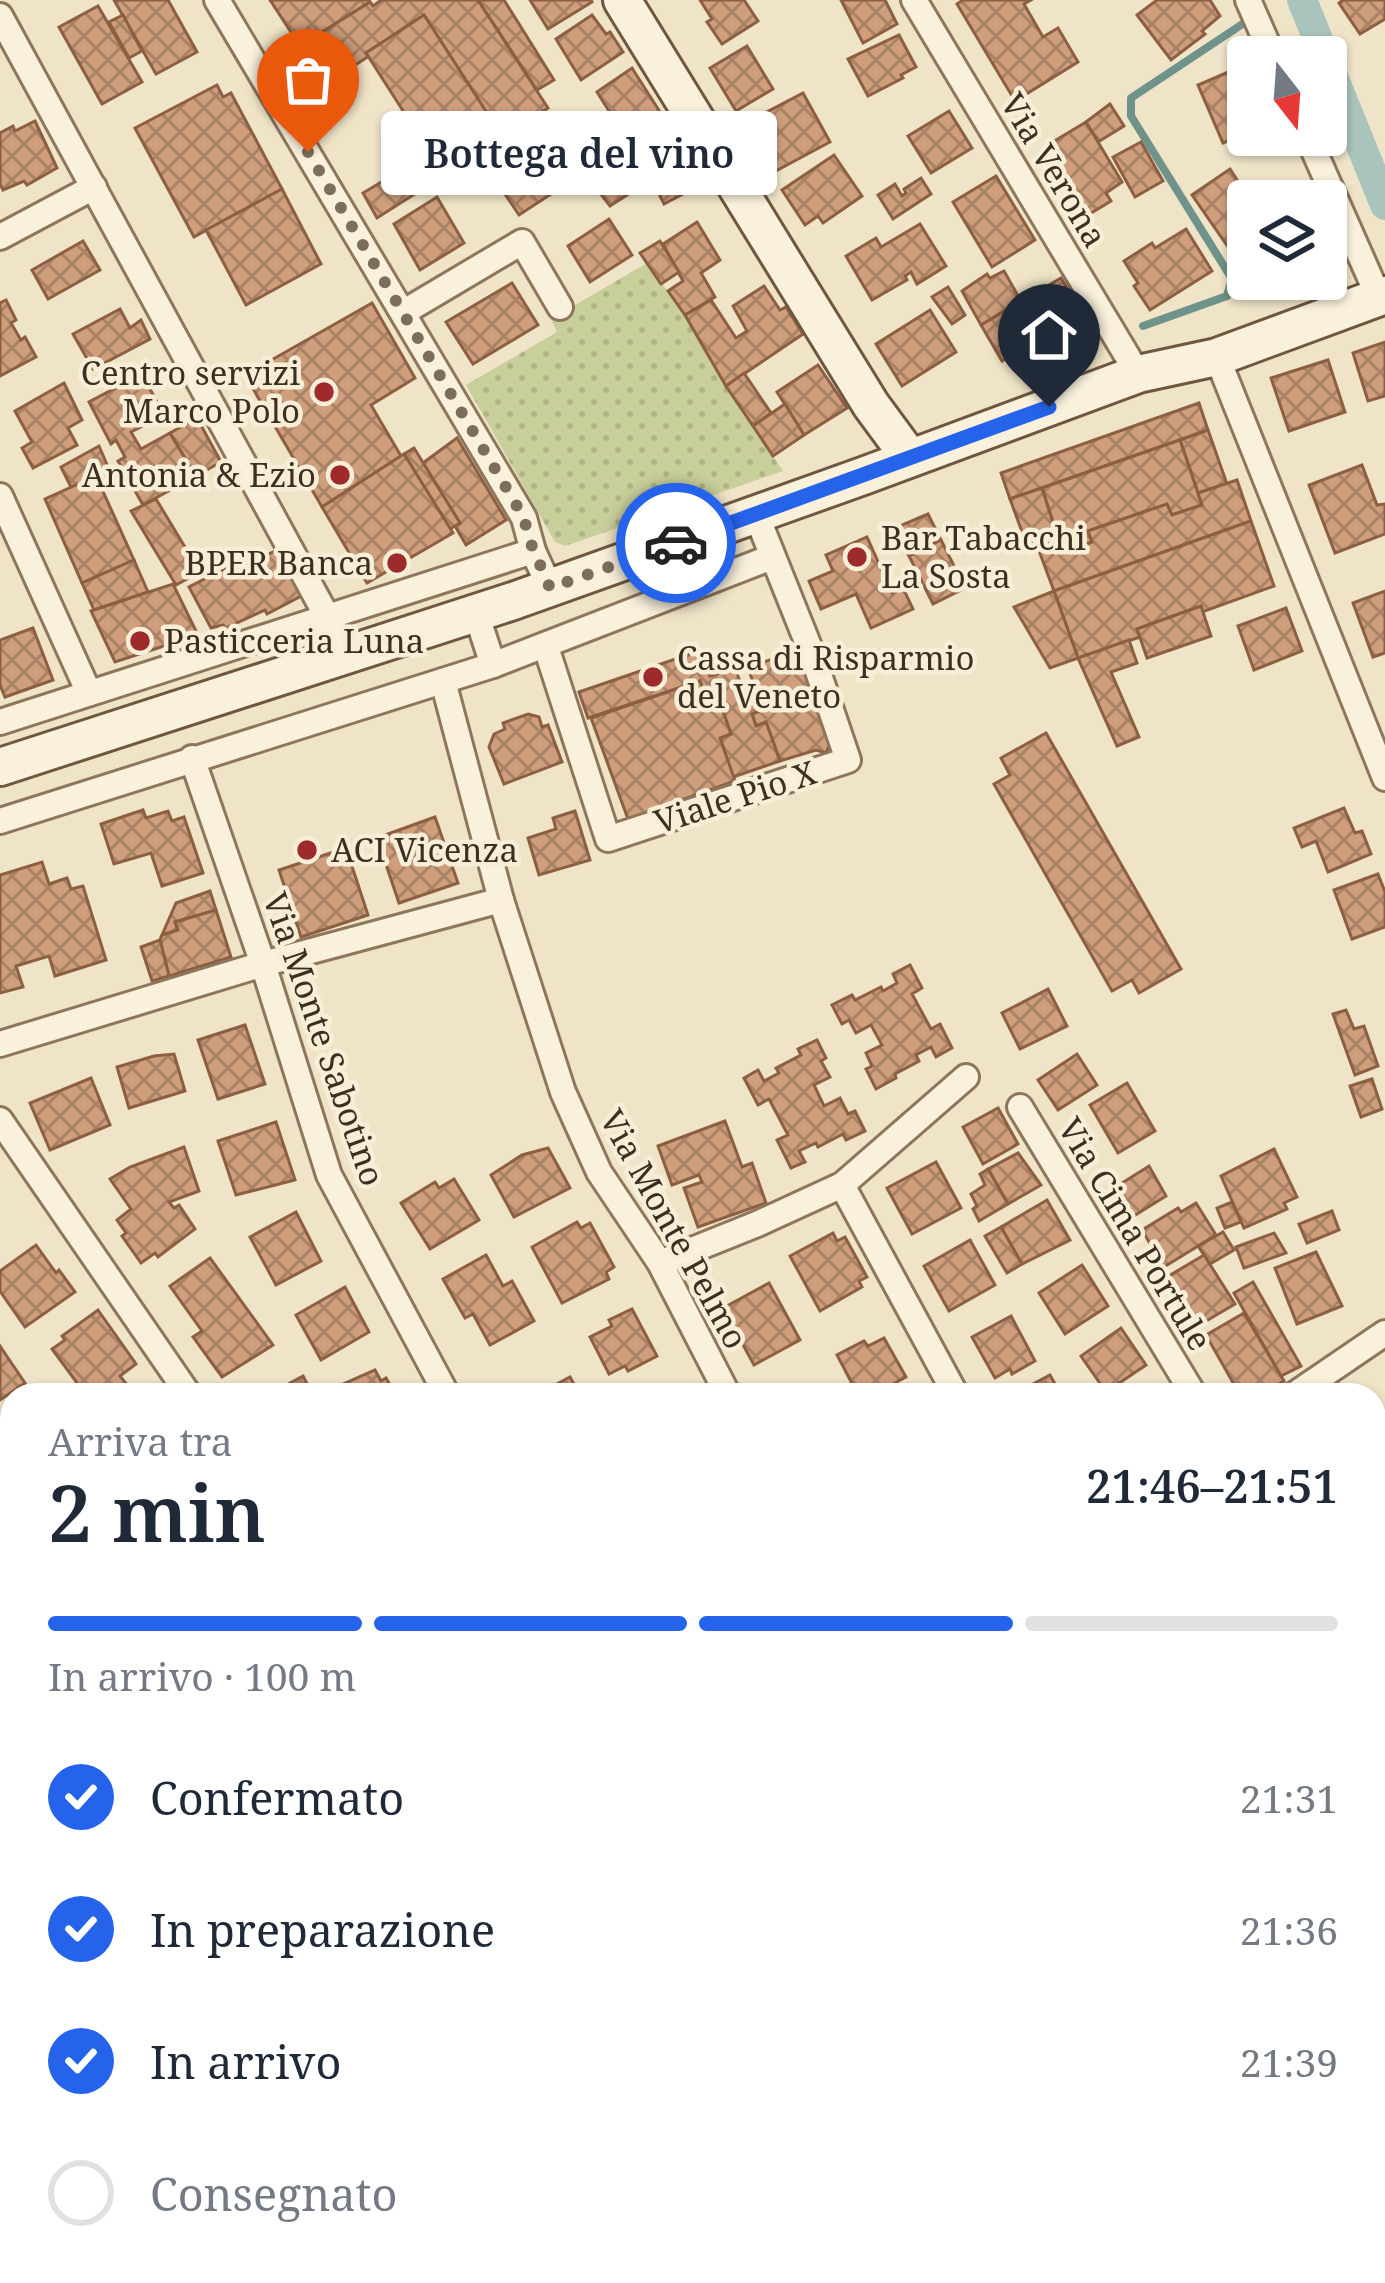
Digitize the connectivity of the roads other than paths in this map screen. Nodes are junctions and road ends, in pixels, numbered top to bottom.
1 (218, 0) edge
2 (622, 0) edge
3 (914, 0) edge
4 (1248, 0) edge
5 (0, 16) edge
6 (1264, 36) edge
7 (1317, 156) edge
8 (94, 187) junction
9 (0, 237) edge
10 (1382, 297) edge
11 (560, 307) dead end
12 (404, 312) junction
13 (1217, 358) junction
14 (1138, 374) junction
15 (910, 458) junction
16 (0, 496) edge
17 (756, 514) junction
18 (524, 518) junction
19 (533, 551) junction
20 (772, 557) junction
21 (478, 568) junction
22 (548, 581) junction
23 (513, 601) junction
24 (476, 613) junction
25 (328, 616) junction
26 (546, 646) junction
27 (348, 655) junction
28 (493, 665) junction
29 (443, 681) junction
30 (88, 693) junction
31 (0, 722) edge
32 (192, 758) junction
33 (0, 767) edge
34 (1385, 778) edge
35 (0, 821) edge
36 (501, 900) junction
37 (263, 964) junction
38 (0, 1045) edge
39 (966, 1077) dead end
40 (1020, 1107) dead end
41 (0, 1120) edge
42 (842, 1185) junction
43 (660, 1263) junction
44 (1385, 1333) edge
45 (181, 1383) edge
46 (441, 1383) edge
47 (722, 1383) edge
48 (949, 1383) edge
49 (1187, 1383) edge
50 (1312, 1383) edge

1 - 12 street
2 - 15 main road
3 - 14 street, Via Verona
4 - 6 street
5 - 8 street
7 - 10 street
8 - 9 street
8 - 25 street
10 - 13 main road
11 - 12 street
12 - 18 street
13 - 14 main road
13 - 34 street
14 - 15 main road
15 - 17 main road
16 - 30 street
17 - 20 street, Viale Pio X
17 - 22 main road
18 - 19 street
18 - 22 street
19 - 21 street
19 - 22 street
20 - 26 street
20 - 26 street, Viale Pio X
21 - 23 street
21 - 25 street
22 - 23 main road
23 - 24 main road
24 - 27 main road
24 - 28 street
25 - 27 street
25 - 30 street
26 - 28 street
27 - 33 main road
28 - 29 street
29 - 32 street
29 - 36 street, Via Monte Pelmo
30 - 31 street
32 - 35 street
32 - 37 street, Via Monte Sabotino
36 - 37 street
36 - 43 street, Via Monte Pelmo
37 - 38 street
37 - 46 street, Via Monte Sabotino
39 - 42 street
40 - 49 street, Via Cima Portule
41 - 45 street
42 - 43 street
42 - 48 street
43 - 47 street, Via Monte Pelmo
44 - 50 street

